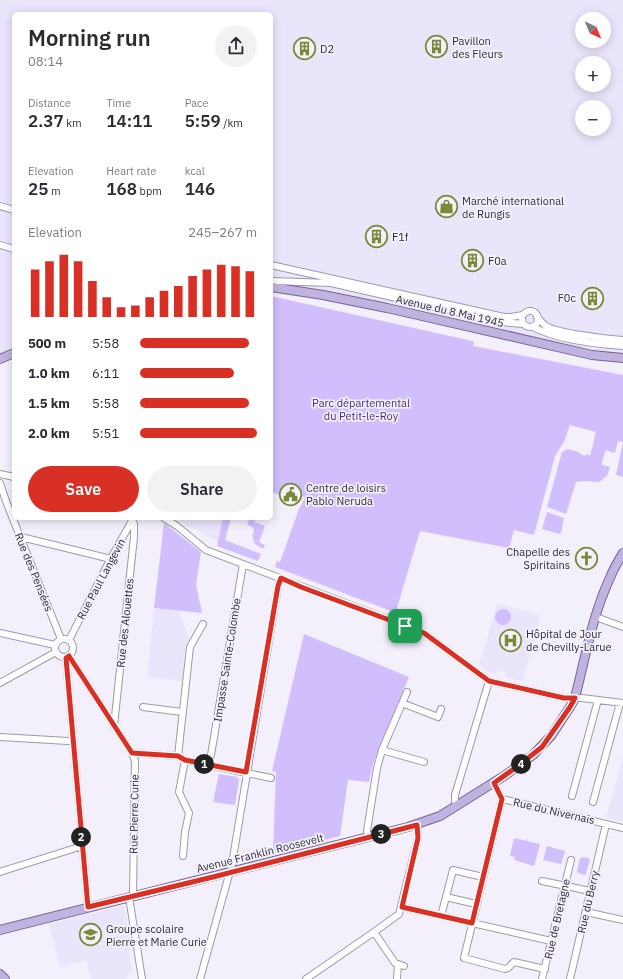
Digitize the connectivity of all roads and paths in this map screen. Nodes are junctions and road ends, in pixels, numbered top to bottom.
1 (0, 206) edge
2 (12, 209) edge
3 (0, 245) edge
4 (12, 248) edge
5 (273, 265) edge
6 (273, 281) edge
7 (273, 287) edge
8 (523, 315) junction
9 (537, 317) junction
10 (523, 324) junction
11 (533, 327) junction
12 (623, 340) edge
13 (623, 346) edge
14 (12, 353) edge
15 (623, 358) edge
16 (0, 359) edge
17 (0, 474) edge
18 (12, 477) edge
19 (0, 483) edge
20 (2, 492) edge
21 (12, 516) edge
22 (14, 520) edge
23 (133, 520) edge
24 (167, 520) edge
25 (21, 537) junction
26 (623, 552) edge
27 (111, 558) junction
28 (243, 564) junction
29 (281, 578) junction
30 (596, 617) junction
31 (203, 624) dead end
32 (623, 627) edge
33 (0, 633) edge
34 (61, 639) junction
35 (69, 640) junction
36 (55, 645) junction
37 (56, 652) junction
38 (68, 657) junction
39 (489, 681) junction
40 (0, 684) edge
41 (407, 692) dead end
42 (575, 698) junction
43 (598, 700) junction
44 (621, 703) edge
45 (402, 704) junction
46 (143, 707) dead end
47 (441, 709) dead end
48 (182, 712) junction
49 (114, 726) junction
50 (0, 737) edge
51 (73, 741) junction
52 (382, 750) junction
53 (132, 753) junction
54 (211, 755) dead end
55 (178, 756) junction
56 (185, 760) junction
57 (424, 762) dead end
58 (246, 772) junction
59 (271, 778) dead end
60 (494, 783) junction
61 (572, 796) dead end
62 (502, 799) junction
63 (593, 802) dead end
64 (458, 806) junction
65 (606, 824) junction
66 (417, 825) junction
67 (623, 828) edge
68 (367, 837) junction
69 (82, 846) junction
70 (183, 856) dead end
71 (571, 860) dead end
72 (0, 872) edge
73 (230, 872) junction
74 (483, 877) junction
75 (542, 882) dead end
76 (564, 887) junction
77 (590, 891) junction
78 (130, 896) junction
79 (446, 897) junction
80 (476, 904) junction
81 (88, 907) junction
82 (402, 907) junction
83 (586, 912) junction
84 (442, 916) junction
85 (623, 920) edge
86 (472, 923) junction
87 (0, 930) edge
88 (374, 932) junction
89 (551, 941) junction
90 (545, 969) junction
91 (0, 974) edge
92 (5, 979) edge
93 (142, 979) edge
94 (200, 979) edge
95 (306, 979) edge
96 (397, 979) edge
97 (542, 979) edge
98 (570, 979) edge

1 - 2 street
3 - 4 street
5 - 8 street
6 - 10 street
7 - 15 main road, Avenue du 8 Mai 1945
8 - 9 street
8 - 10 street
9 - 11 street
9 - 12 street
10 - 11 street
11 - 13 street
14 - 16 main road
17 - 18 street
19 - 20 street, Rue des Pensées
20 - 21 street, Rue des Pensées
22 - 25 street, Rue des Pensées
23 - 27 street, Rue Paul Langevin
23 - 49 street, Rue des Alouettes
24 - 28 street
25 - 27 street
25 - 34 street, Rue des Pensées
26 - 30 main road, Avenue Franklin Roosevelt
27 - 35 street, Rue Paul Langevin
28 - 29 street
28 - 54 street, Impasse Sainte-Colombe
29 - 39 street
29 - 58 street
30 - 32 street
30 - 42 main road, Avenue Franklin Roosevelt
31 - 48 street
33 - 36 street
34 - 35 street
34 - 36 street
35 - 38 street
36 - 37 street
37 - 38 street
37 - 40 street
38 - 49 street, Rue Pierre Curie
38 - 51 street
39 - 42 street
39 - 64 street
41 - 45 street
42 - 43 street
42 - 60 main road, Avenue Franklin Roosevelt
43 - 44 street
43 - 61 street
44 - 63 street
45 - 47 street
45 - 52 street
46 - 48 street
48 - 55 street
49 - 53 street, Rue Pierre Curie
50 - 51 street
51 - 69 street
52 - 57 street
52 - 68 street
53 - 55 street
53 - 78 street, Rue Pierre Curie
55 - 56 street
56 - 58 street
56 - 70 street
58 - 59 street
58 - 73 street
60 - 62 street, Rue du Nivernais
60 - 64 main road, Avenue Franklin Roosevelt
62 - 65 street, Rue du Nivernais
62 - 74 street
64 - 66 main road, Avenue Franklin Roosevelt
65 - 67 street, Rue du Nivernais
65 - 77 street, Rue du Berry
66 - 68 main road, Avenue Franklin Roosevelt
66 - 82 street
68 - 73 main road, Avenue Franklin Roosevelt
69 - 72 street
69 - 81 street
71 - 76 street, Rue de Bretagne
73 - 78 main road, Avenue Franklin Roosevelt
73 - 94 street
74 - 79 street
74 - 80 street
75 - 76 street
76 - 77 street
76 - 89 street, Rue de Bretagne
77 - 83 street, Rue du Berry
78 - 81 main road, Avenue Franklin Roosevelt
78 - 93 street, Rue Pierre Curie
79 - 80 street
79 - 84 street
80 - 86 street
81 - 87 main road, Avenue Franklin Roosevelt
82 - 84 street
82 - 88 street
83 - 85 street
83 - 98 street, Rue du Berry
84 - 86 street
86 - 89 street
86 - 90 street
88 - 95 street
88 - 96 street
89 - 90 street, Rue de Bretagne
90 - 97 street, Rue de Bretagne
91 - 92 main road

